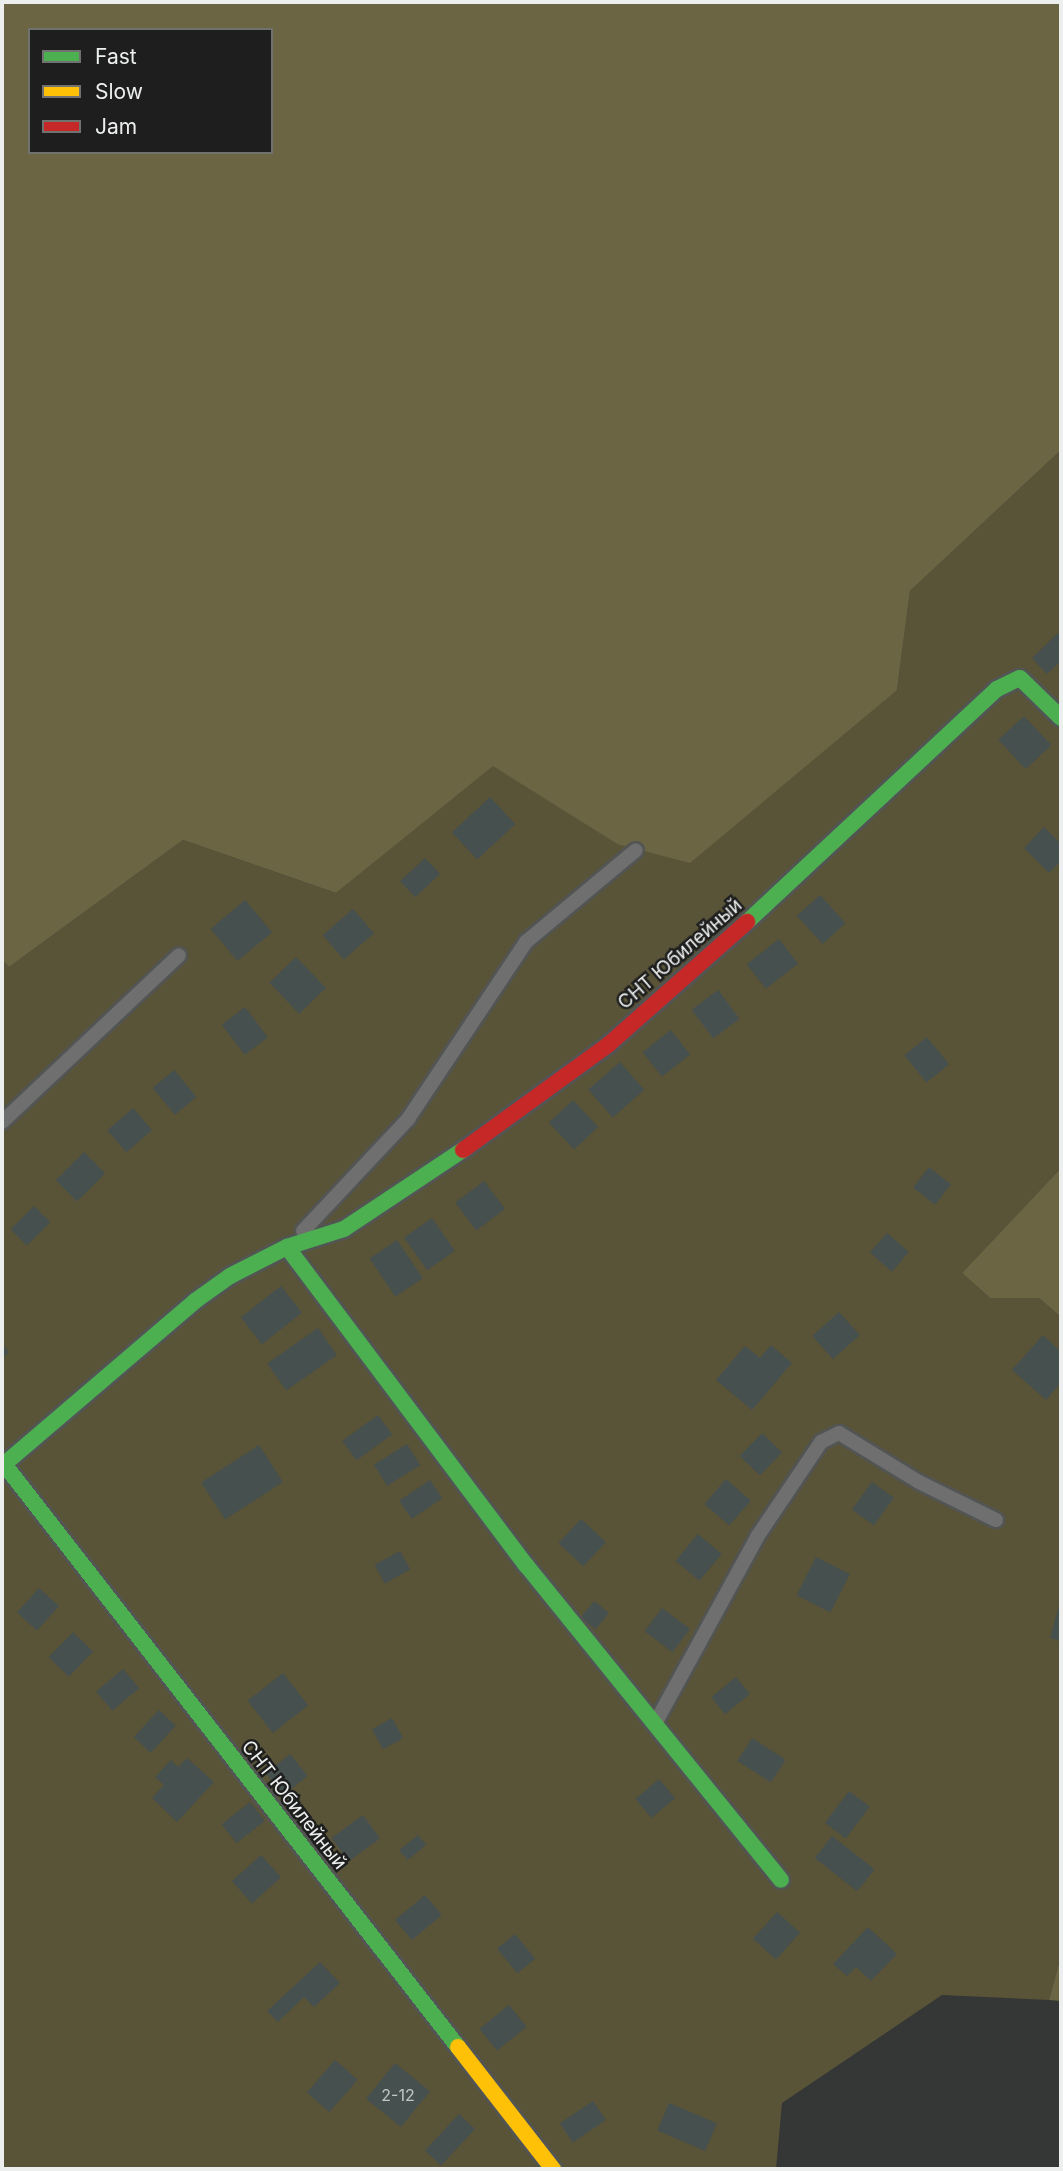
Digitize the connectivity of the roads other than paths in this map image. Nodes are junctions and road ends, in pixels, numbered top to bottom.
1 (1061, 718) edge
2 (636, 850) dead end
3 (179, 955) dead end
4 (2, 1122) edge
5 (287, 1247) junction
6 (3, 1465) edge
7 (996, 1520) dead end
8 (655, 1724) junction
9 (781, 1880) dead end
10 (553, 2169) edge

1 - 5 street, СНТ Юбилейный
2 - 5 lane
3 - 4 lane
5 - 6 street, СНТ Юбилейный
5 - 8 street
6 - 10 street, СНТ Юбилейный
7 - 8 lane
8 - 9 street

